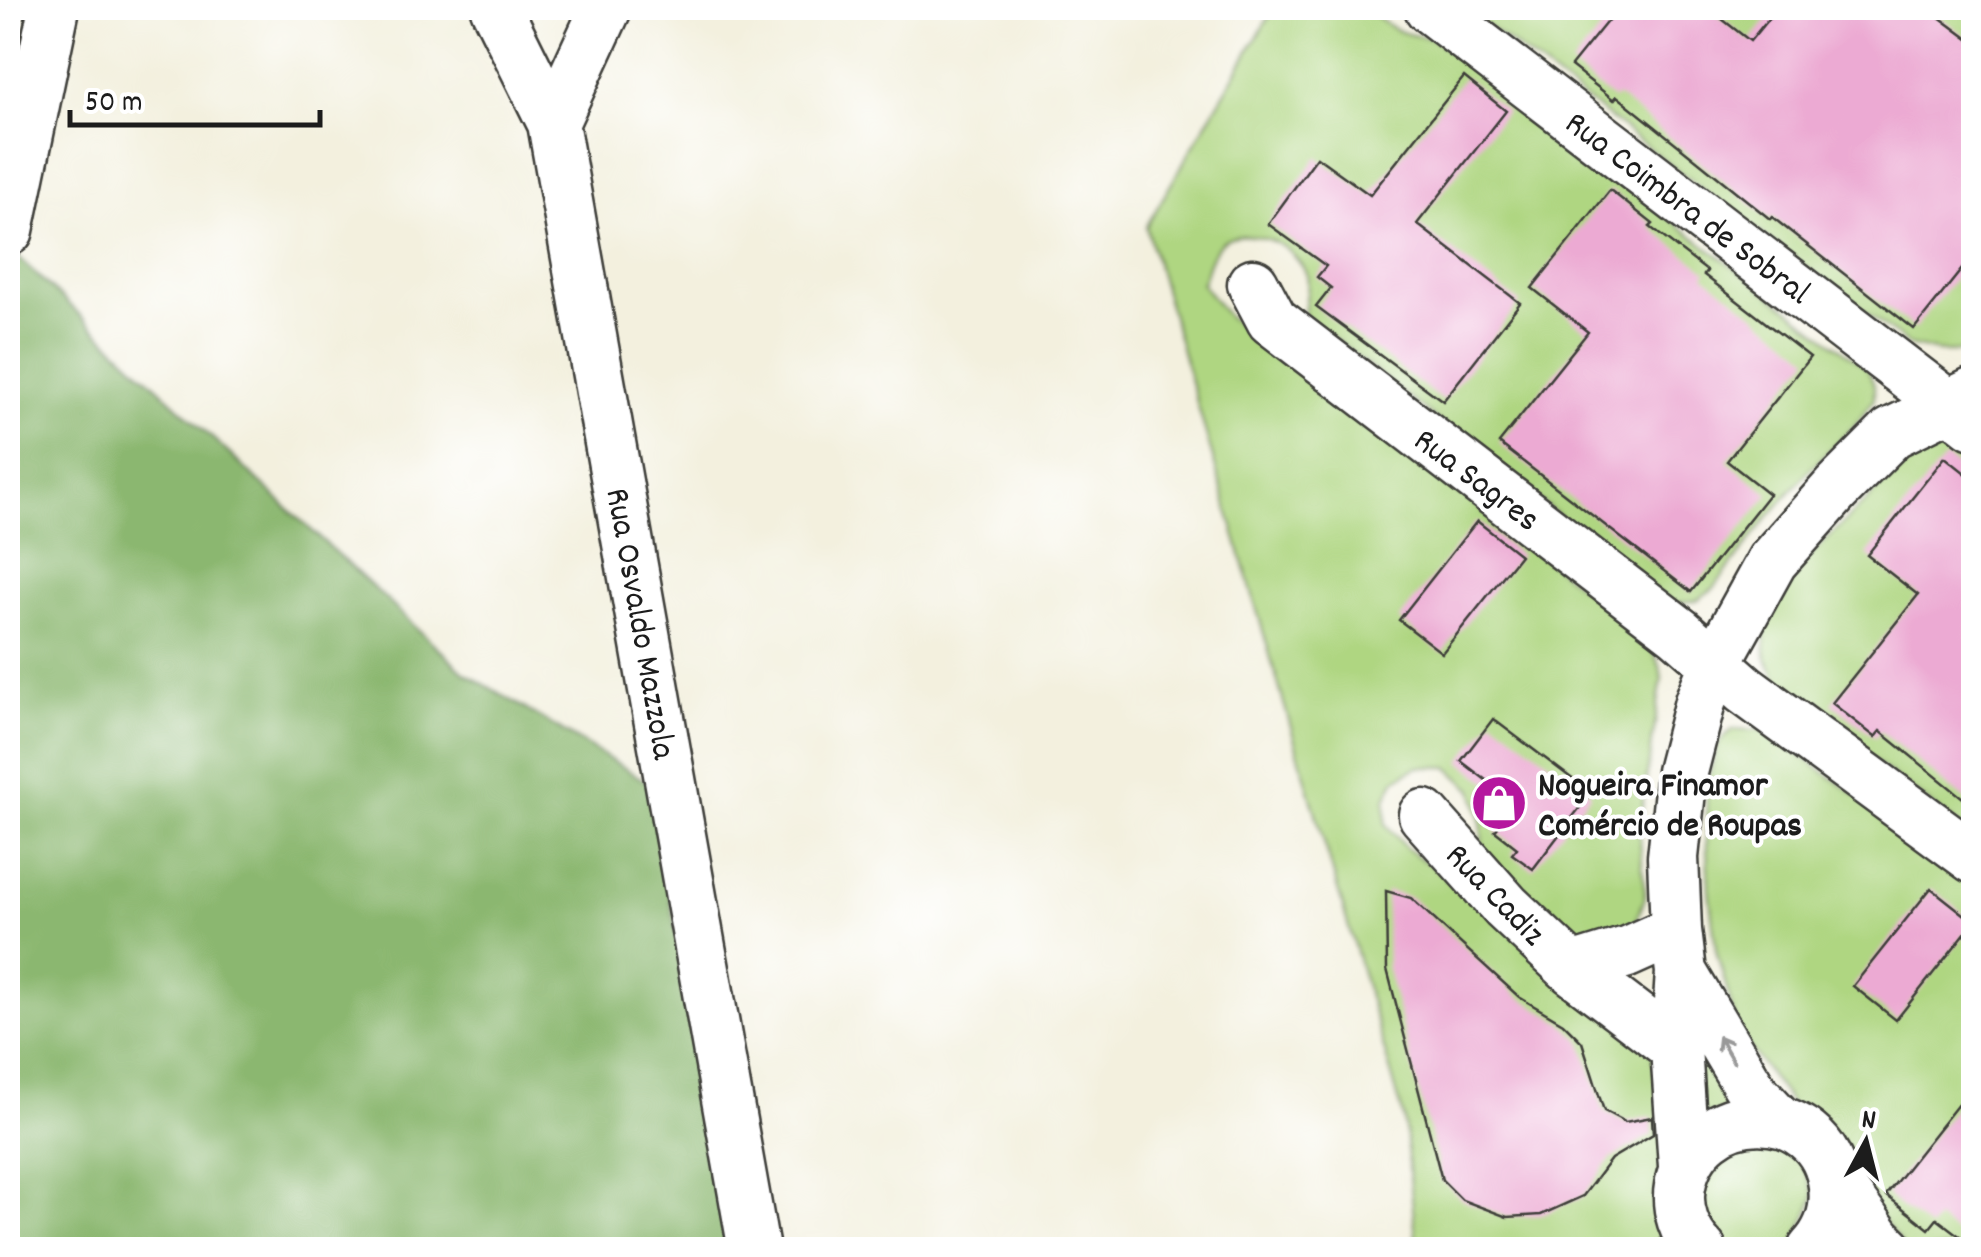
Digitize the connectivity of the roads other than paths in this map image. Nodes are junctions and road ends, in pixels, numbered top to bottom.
1 (54, 8) edge
2 (496, 8) edge
3 (606, 8) edge
4 (1430, 8) edge
5 (553, 123) junction
6 (8, 230) edge
7 (1253, 284) dead end
8 (1965, 408) edge
9 (1716, 662) junction
10 (1424, 815) dead end
11 (1974, 858) edge
12 (1679, 951) junction
13 (1572, 968) junction
14 (1676, 1048) junction
15 (1779, 1121) junction
16 (1684, 1166) junction
17 (1833, 1178) junction
18 (754, 1250) edge
19 (1700, 1250) edge
20 (1814, 1250) edge
21 (1888, 1250) edge

1 - 6 street
2 - 5 street, Rua Osvaldo Mazzola
3 - 5 street
4 - 8 street, Rua Coimbra de Sobral
5 - 18 street, Rua Osvaldo Mazzola
7 - 9 street, Rua Sagres
8 - 9 street
9 - 11 street, Rua Sagres
9 - 12 street
10 - 13 street, Rua Cadiz
12 - 13 street, Rua Cadiz
12 - 14 street
15 -> 12 street
13 - 14 street, Rua Cadiz
14 - 16 street
15 - 16 street
15 - 17 street
16 - 19 street
17 - 20 street
17 - 21 street

